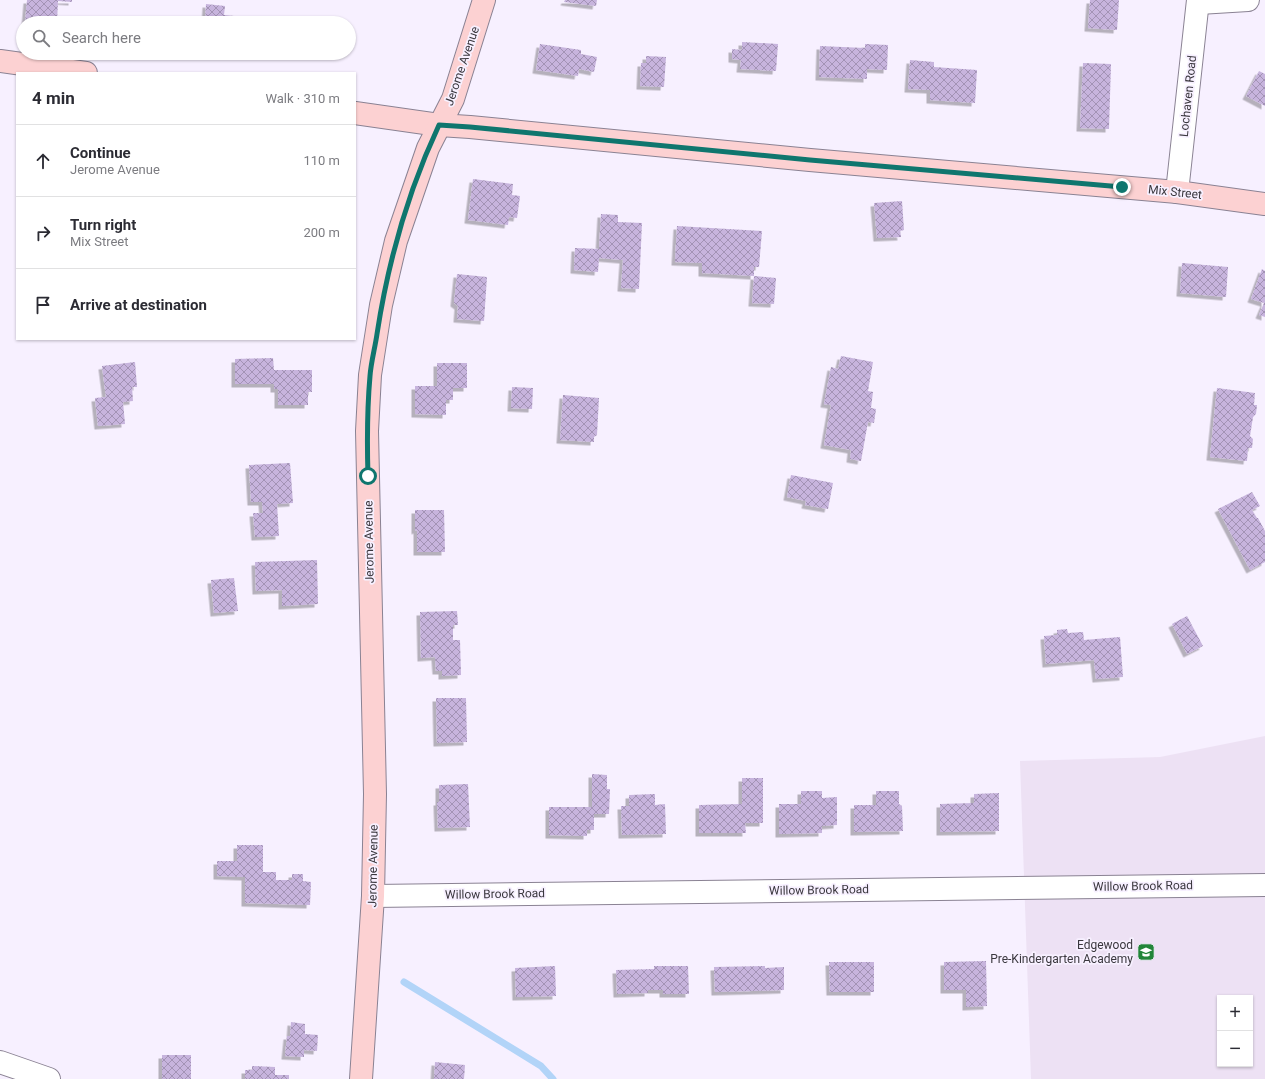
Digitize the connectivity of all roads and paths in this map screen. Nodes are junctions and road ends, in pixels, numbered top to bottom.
1 (484, 0) edge
2 (1248, 0) edge
3 (1198, 1) edge
4 (0, 61) edge
5 (79, 72) edge
6 (356, 113) edge
7 (439, 125) junction
8 (1177, 192) junction
9 (1265, 204) edge
10 (1265, 885) edge
11 (373, 896) junction
12 (0, 1062) edge
13 (49, 1079) edge
14 (361, 1079) edge

1 - 7 main road, Jerome Avenue
2 - 3 street
3 - 8 street, Lochaven Road
4 - 5 main road
6 - 7 main road, Mix Street
7 - 8 main road, Mix Street
7 - 11 main road, Jerome Avenue
8 - 9 main road, Mix Street
10 - 11 street, Willow Brook Road
11 - 14 main road, Jerome Avenue
12 - 13 street

